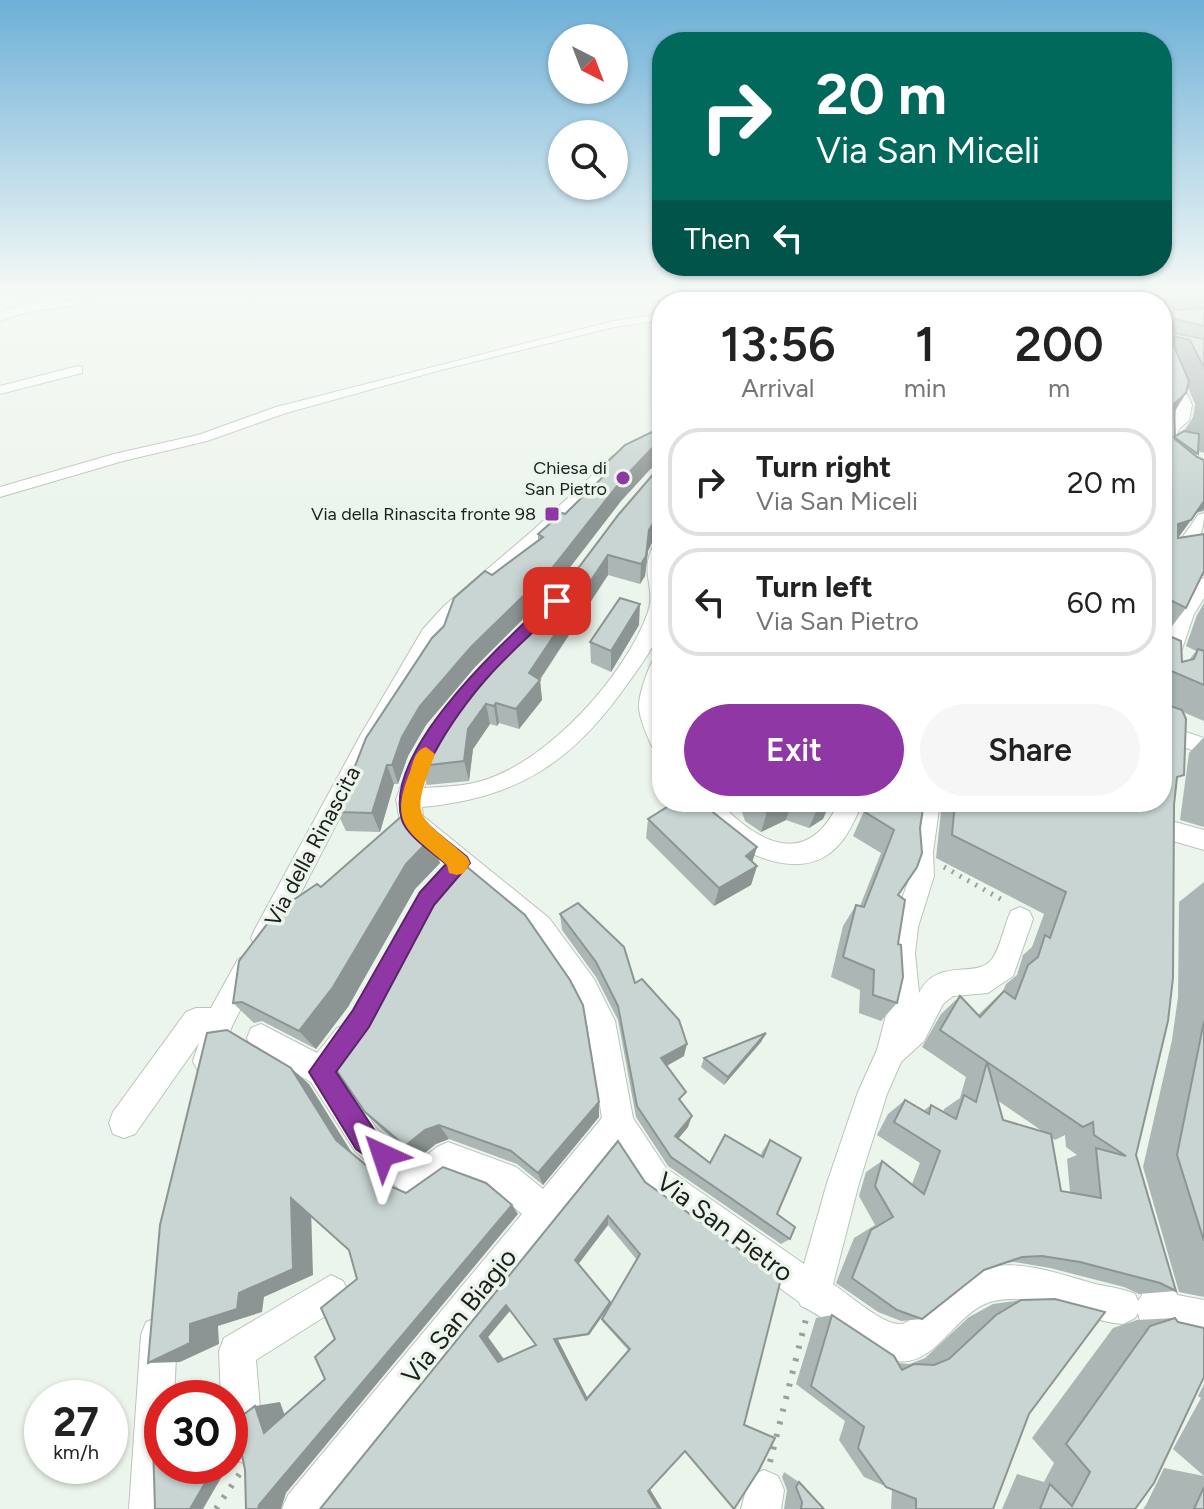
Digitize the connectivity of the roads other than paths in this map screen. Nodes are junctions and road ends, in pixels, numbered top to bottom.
1 (455, 363) edge
2 (78, 370) dead end
3 (1172, 372) edge
4 (0, 390) edge
5 (1172, 430) edge
6 (652, 442) edge
7 (0, 492) edge
8 (1204, 518) edge
9 (1198, 542) edge
10 (1172, 554) edge
11 (1204, 584) edge
12 (652, 623) edge
13 (1172, 650) edge
14 (652, 695) edge
15 (652, 715) edge
16 (445, 720) edge
17 (1172, 741) edge
18 (1204, 746) edge
19 (410, 810) junction
20 (714, 812) edge
21 (845, 812) edge
22 (927, 812) edge
23 (392, 840) edge
24 (1204, 840) edge
25 (1164, 859) edge
26 (460, 863) junction
27 (438, 887) edge
28 (308, 909) edge
29 (1021, 915) road end
30 (264, 938) junction
31 (361, 1019) edge
32 (219, 1022) junction
33 (261, 1038) dead end
34 (891, 1052) junction
35 (321, 1072) junction
36 (202, 1079) edge
37 (124, 1123) dead end
38 (618, 1123) junction
39 (544, 1212) junction
40 (1146, 1243) edge
41 (331, 1293) dead end
42 (813, 1294) junction
43 (162, 1304) edge
44 (1125, 1312) junction
45 (1202, 1335) edge
46 (249, 1467) edge
47 (149, 1509) edge
48 (302, 1509) edge

1 - 7 street
2 - 4 street
3 - 5 street
6 - 30 street, Via della Rinascita
8 - 9 street
9 - 10 street
11 - 13 street
12 - 19 street
14 - 15 street
16 - 19 street
17 - 18 street
19 - 23 street
19 - 26 street, Via San Pietro
20 - 21 street
22 - 34 street
24 - 25 street
26 - 27 street
26 - 38 street, Via San Pietro
28 - 30 street
29 - 34 street
30 - 32 street, Via della Rinascita
31 - 35 street
32 - 36 street, Via della Rinascita
32 - 37 street
33 - 35 street
34 - 42 street
35 - 39 street
38 - 39 street, Via San Biagio
38 - 42 street, Via San Pietro
39 - 48 street, Via San Biagio
40 - 44 street
41 - 46 street
42 - 44 street, Via San Pietro
43 - 47 street
44 - 45 street, Via San Pietro

